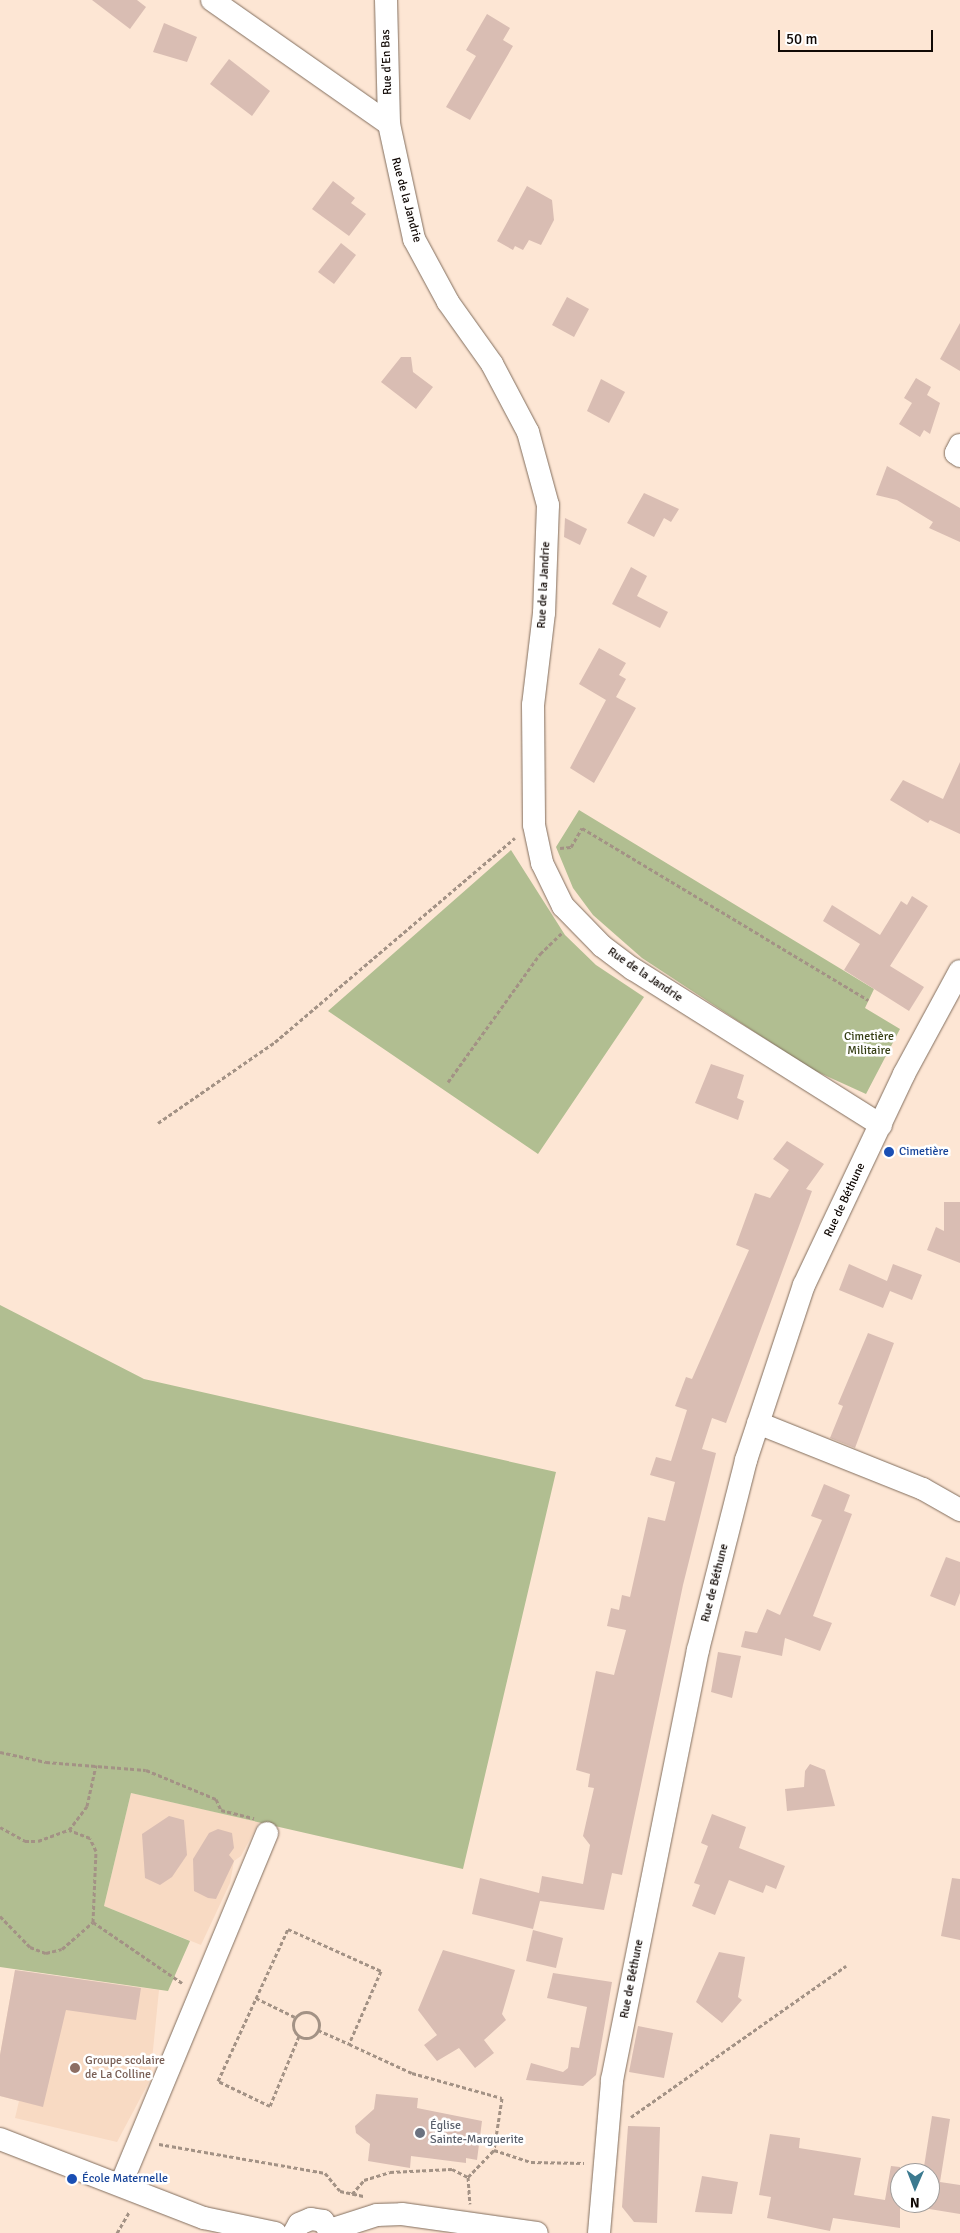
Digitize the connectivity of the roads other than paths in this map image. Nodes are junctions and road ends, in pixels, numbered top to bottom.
1 (212, 0) edge
2 (386, 0) edge
3 (389, 124) junction
4 (960, 445) edge
5 (960, 456) edge
6 (960, 971) edge
7 (880, 1125) junction
8 (758, 1422) junction
9 (960, 1510) edge
10 (267, 1833) road end
11 (0, 2138) edge
12 (121, 2184) junction
13 (331, 2231) edge
14 (275, 2233) edge
15 (294, 2233) edge
16 (537, 2233) edge
17 (599, 2233) edge

1 - 3 street
2 - 3 street, Rue d'En Bas
3 - 7 street, Rue de la Jandrie
4 - 5 street
6 - 7 street, Rue de Béthune
7 - 8 street, Rue de Béthune
8 - 9 street
8 - 17 street, Rue de Béthune
10 - 12 street
11 - 12 street
12 - 14 street
13 - 15 street
13 - 16 street

